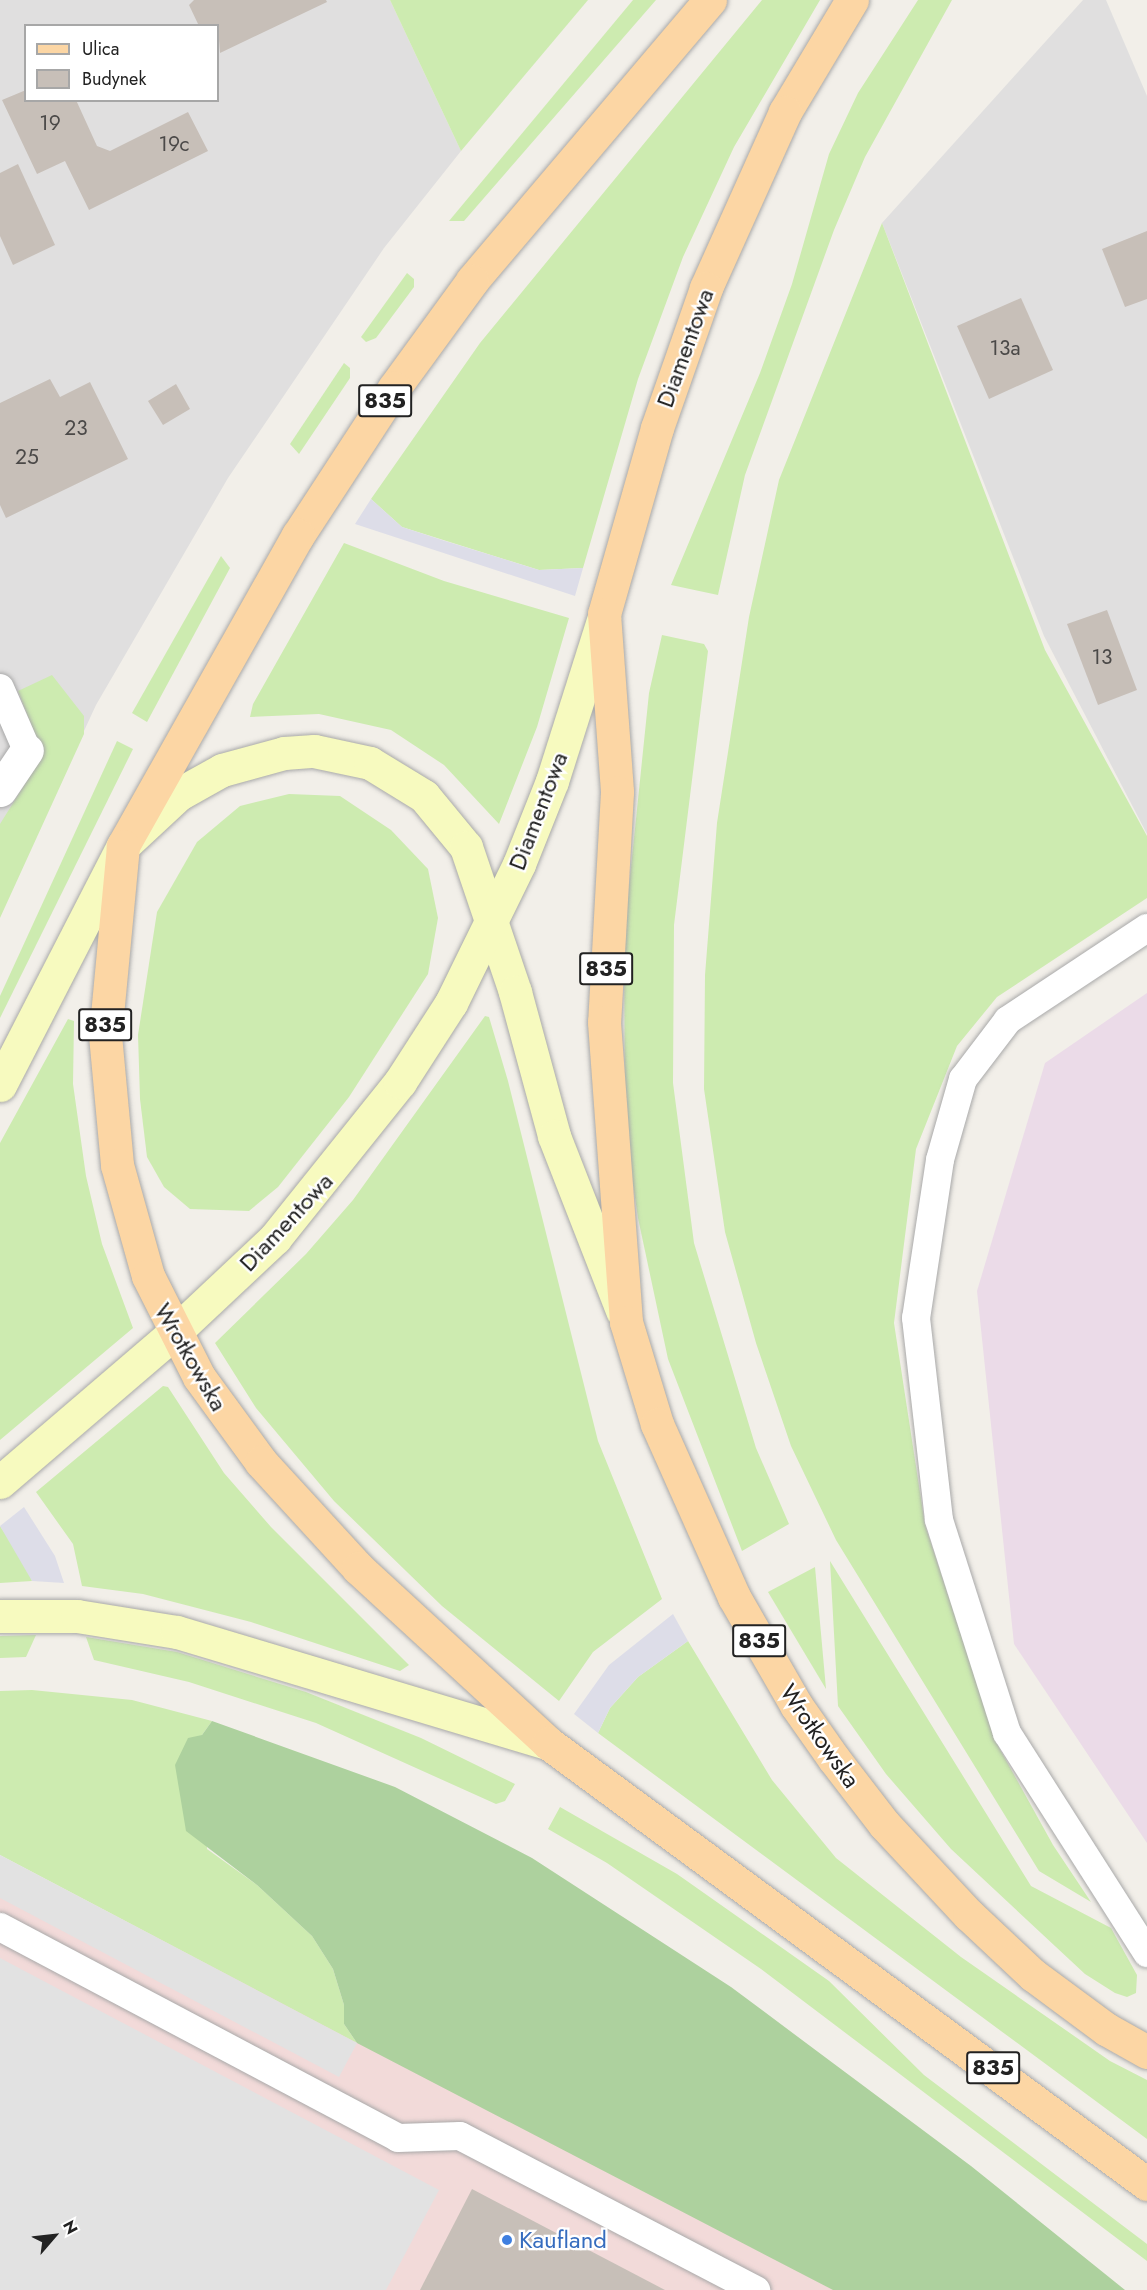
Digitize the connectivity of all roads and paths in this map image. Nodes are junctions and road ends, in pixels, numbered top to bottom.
1 (710, 0) edge
2 (852, 0) edge
3 (604, 614) junction
4 (0, 688) edge
5 (27, 750) joint
6 (0, 790) edge
7 (123, 846) junction
8 (493, 921) junction
9 (1147, 928) edge
10 (0, 1085) edge
11 (626, 1322) junction
12 (174, 1333) junction
13 (0, 1482) edge
14 (0, 1616) edge
15 (548, 1743) junction
16 (0, 1927) edge
17 (1147, 1953) edge
18 (1147, 2052) edge
19 (1147, 2184) edge
20 (756, 2290) edge

1 - 7 main road, 835
2 - 3 main road, Diamentowa / 835
3 - 8 street, Diamentowa
3 - 11 main road, 835
4 - 5 lane
5 - 6 street
7 - 8 street
7 - 10 street
7 - 12 main road, Wrotkowska / 835
8 - 11 street
8 - 12 street, Diamentowa
9 - 17 lane
11 - 18 main road, Wrotkowska / 835
12 - 13 street, Diamentowa
12 - 15 main road, Wrotkowska / 835
14 - 15 street, Wrotkowska
15 - 19 main road, Wrotkowska / 835
16 - 20 lane

